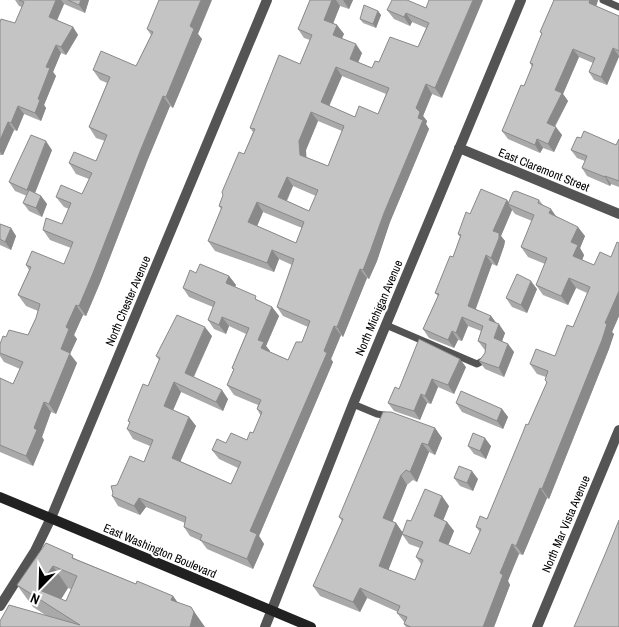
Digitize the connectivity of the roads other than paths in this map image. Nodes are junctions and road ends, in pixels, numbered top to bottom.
1 (267, 0) edge
2 (521, 0) edge
3 (603, 0) edge
4 (619, 7) edge
5 (459, 148) junction
6 (619, 214) edge
7 (386, 325) junction
8 (486, 359) edge
9 (353, 404) junction
10 (399, 417) edge
11 (619, 430) edge
12 (0, 497) edge
13 (51, 518) junction
14 (0, 606) edge
15 (271, 611) junction
16 (265, 627) edge
17 (311, 627) edge
18 (537, 627) edge

1 - 13 street, North Chester Avenue
2 - 5 street, North Michigan Avenue
3 - 4 lane
5 - 6 street, East Claremont Street
5 - 7 street, North Michigan Avenue
7 - 8 lane
7 - 9 street, North Michigan Avenue
9 - 10 lane
9 - 15 street, North Michigan Avenue
11 - 18 street, North Mar Vista Avenue
12 - 13 main road, East Washington Boulevard
13 - 14 street, North Chester Avenue
13 - 15 main road, East Washington Boulevard
15 - 16 street, North Michigan Avenue
15 - 17 main road, East Washington Boulevard

